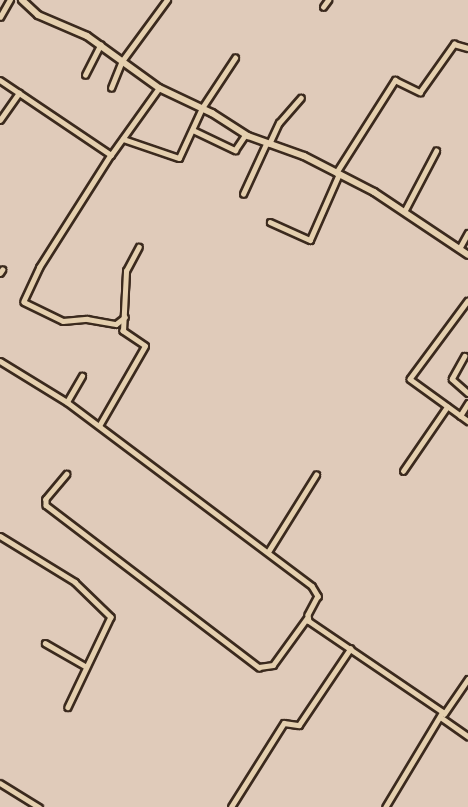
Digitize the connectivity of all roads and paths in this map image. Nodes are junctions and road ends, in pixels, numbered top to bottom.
1 (10, 0) edge
2 (21, 0) edge
3 (34, 0) edge
4 (167, 0) edge
5 (328, 0) edge
6 (29, 7) junction
7 (323, 7) dead end
8 (0, 17) edge
9 (100, 45) junction
10 (468, 48) edge
11 (234, 58) dead end
12 (122, 61) junction
13 (85, 75) dead end
14 (0, 80) edge
15 (111, 88) dead end
16 (159, 88) junction
17 (19, 93) junction
18 (301, 98) dead end
19 (202, 108) junction
20 (0, 120) edge
21 (193, 130) junction
22 (245, 135) junction
23 (123, 139) junction
24 (267, 144) junction
25 (436, 150) dead end
26 (111, 155) junction
27 (338, 173) junction
28 (243, 194) dead end
29 (404, 212) junction
30 (270, 222) dead end
31 (468, 233) edge
32 (139, 247) dead end
33 (459, 249) junction
34 (468, 255) edge
35 (468, 302) edge
36 (125, 317) junction
37 (465, 356) dead end
38 (0, 361) edge
39 (82, 376) dead end
40 (468, 393) edge
41 (68, 402) junction
42 (468, 403) edge
43 (447, 407) junction
44 (460, 416) junction
45 (468, 422) edge
46 (99, 426) junction
47 (404, 471) dead end
48 (67, 474) dead end
49 (316, 475) dead end
50 (0, 536) edge
51 (268, 552) junction
52 (307, 618) junction
53 (45, 644) dead end
54 (350, 649) junction
55 (85, 666) junction
56 (468, 679) edge
57 (68, 707) dead end
58 (443, 716) junction
59 (468, 736) edge
60 (0, 783) edge
61 (39, 807) edge
62 (231, 807) edge
63 (386, 807) edge

1 - 8 street
2 - 6 street
3 - 6 street
4 - 12 street
5 - 7 street
6 - 9 street
9 - 12 street
9 - 13 street
10 - 27 street
11 - 19 street
12 - 15 street
12 - 16 street
14 - 17 street
16 - 19 street
16 - 23 street
17 - 20 street
17 - 26 street
18 - 24 street
19 - 21 street
19 - 22 street
21 - 22 street
21 - 23 street
22 - 24 street
23 - 26 street
24 - 27 street
24 - 28 street
25 - 29 street
26 - 36 street
27 - 29 street
27 - 30 street
29 - 33 street
31 - 33 street
32 - 36 street
33 - 34 street
35 - 43 street
36 - 46 street
37 - 40 street
38 - 41 street
39 - 41 street
41 - 46 street
42 - 44 street
43 - 44 street
43 - 47 street
44 - 45 street
46 - 51 street
48 - 52 street
49 - 51 street
50 - 55 street
51 - 52 street
52 - 54 street
53 - 55 street
54 - 58 street
54 - 62 street
55 - 57 street
56 - 58 street
58 - 59 street
58 - 63 street
60 - 61 street

